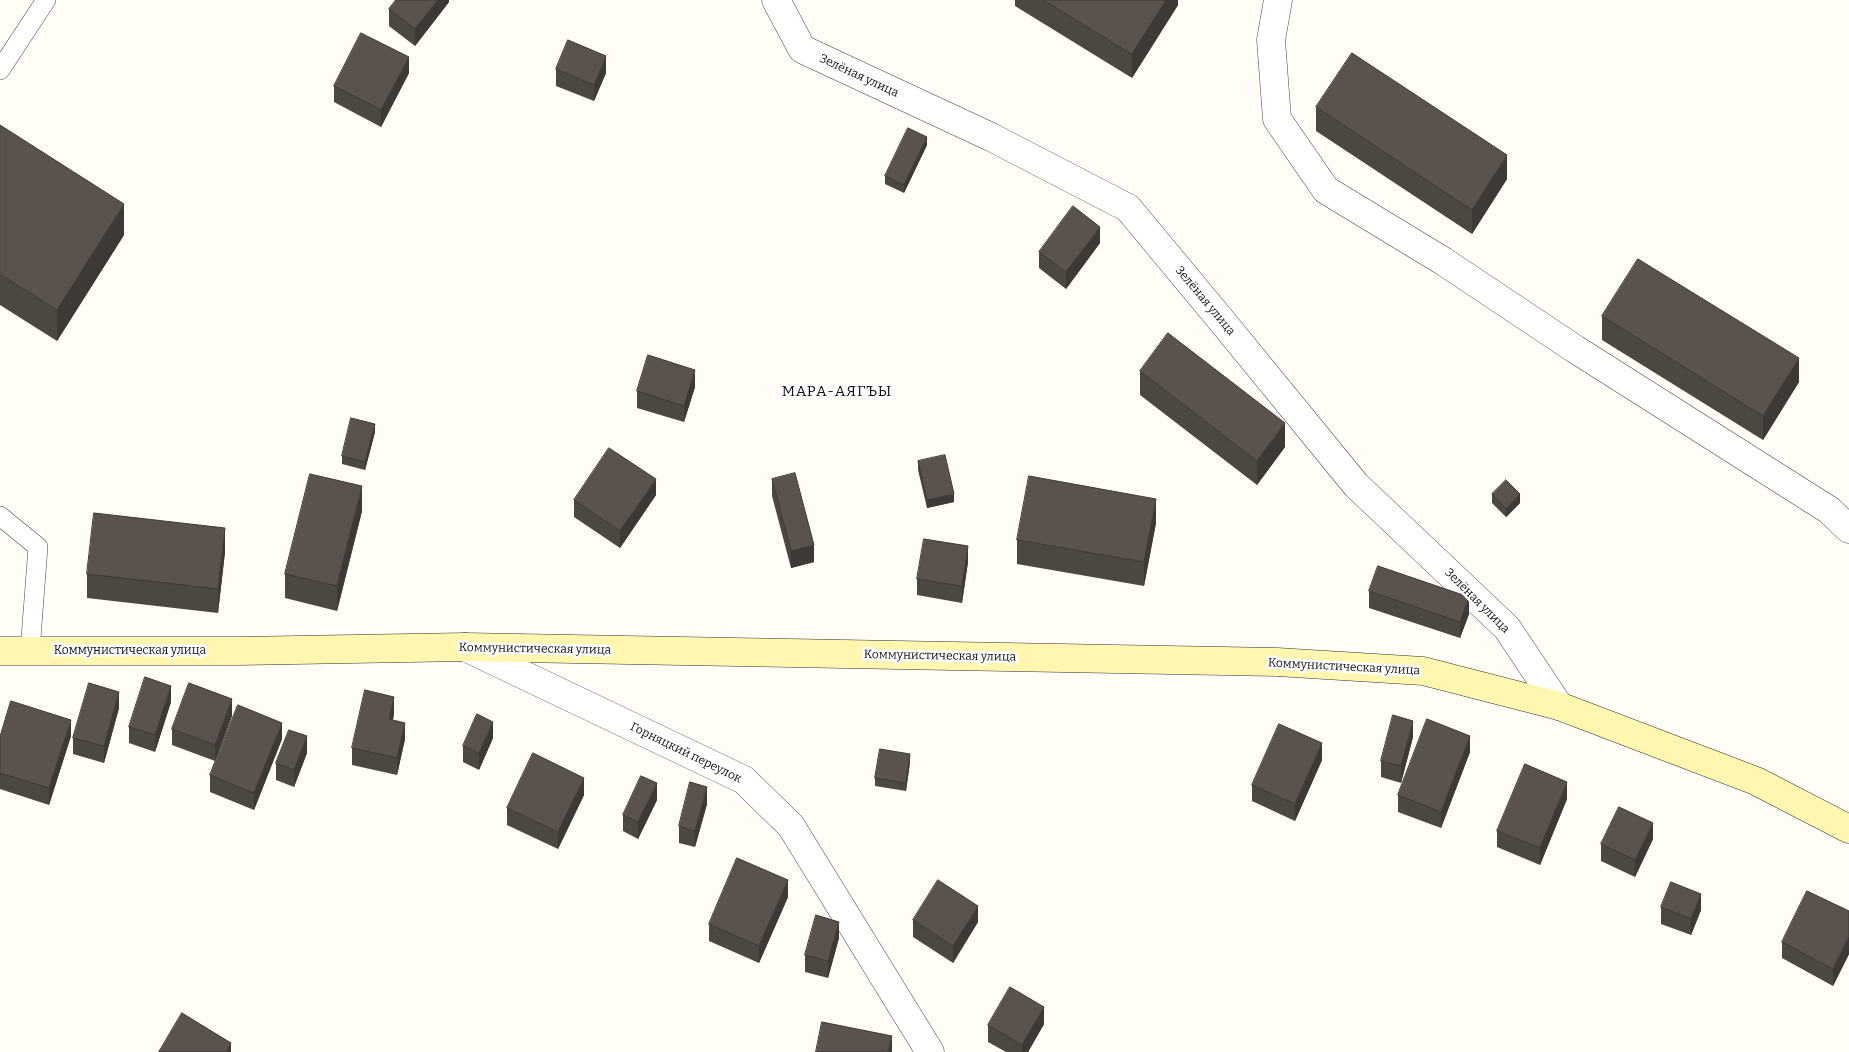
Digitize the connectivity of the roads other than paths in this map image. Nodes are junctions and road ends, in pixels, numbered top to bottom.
1 (46, 0) edge
2 (776, 0) edge
3 (1278, 0) edge
4 (0, 70) edge
5 (0, 516) edge
6 (1849, 529) edge
7 (465, 647) junction
8 (0, 651) edge
9 (30, 651) junction
10 (1559, 706) junction
11 (1849, 829) edge
12 (930, 1052) edge

1 - 4 lane
2 - 10 street, Зелёная улица
3 - 6 street
5 - 9 lane
7 - 9 street, Коммунистическая улица
7 - 10 street, Коммунистическая улица
7 - 12 street, Горняцкий переулок
8 - 9 street, Коммунистическая улица
10 - 11 street, Коммунистическая улица

